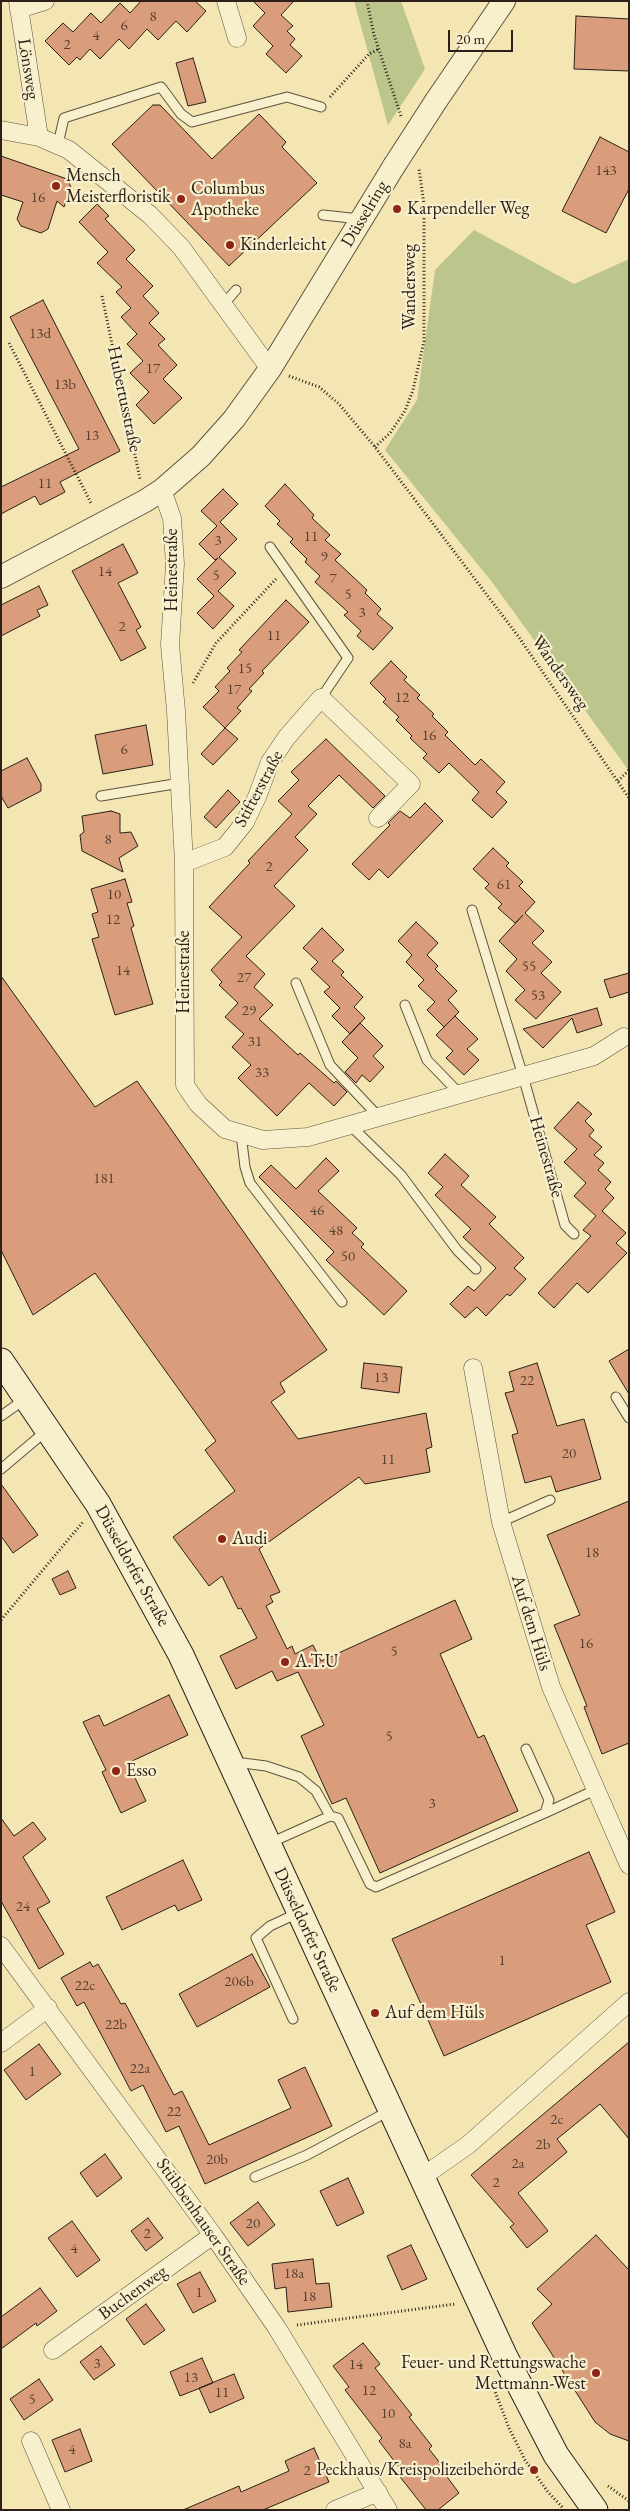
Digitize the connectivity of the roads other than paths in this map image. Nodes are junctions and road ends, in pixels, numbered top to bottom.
1 (45, 1) edge
2 (226, 1) edge
3 (504, 1) edge
4 (19, 5) edge
5 (237, 38) dead end
6 (321, 106) road end
7 (1, 130) edge
8 (39, 137) junction
9 (58, 144) junction
10 (323, 215) dead end
11 (362, 219) junction
12 (236, 290) dead end
13 (224, 305) junction
14 (270, 370) junction
15 (153, 496) junction
16 (270, 547) dead end
17 (1, 577) edge
18 (321, 698) junction
19 (180, 783) junction
20 (101, 796) dead end
21 (378, 818) dead end
22 (184, 863) junction
23 (472, 910) dead end
24 (296, 983) dead end
25 (406, 1005) dead end
26 (626, 1039) edge
27 (523, 1076) junction
28 (460, 1094) junction
29 (379, 1117) junction
30 (350, 1125) junction
31 (241, 1134) junction
32 (574, 1234) dead end
33 (476, 1269) dead end
34 (342, 1302) dead end
35 (1, 1361) edge
36 (473, 1368) dead end
37 (26, 1398) junction
38 (616, 1398) dead end
39 (1, 1416) edge
40 (629, 1418) edge
41 (48, 1429) junction
42 (1, 1469) edge
43 (550, 1500) dead end
44 (501, 1522) junction
45 (526, 1749) dead end
46 (228, 1761) junction
47 (595, 1790) junction
48 (545, 1813) junction
49 (330, 1816) junction
50 (267, 1844) junction
51 (629, 1865) edge
52 (298, 1912) junction
53 (1, 1946) edge
54 (629, 2002) edge
55 (48, 2008) junction
56 (293, 2019) dead end
57 (1, 2043) edge
58 (391, 2110) junction
59 (255, 2177) dead end
60 (422, 2177) junction
61 (213, 2235) junction
62 (53, 2350) dead end
63 (31, 2441) dead end
64 (378, 2492) junction
65 (61, 2510) edge
66 (335, 2510) edge
67 (388, 2510) edge
68 (595, 2510) edge

1 - 4 street
2 - 5 street
3 - 11 street, Düsselring, bridge
4 - 8 street, Lönsweg
6 - 9 lane
7 - 8 street
8 - 9 street
9 - 13 street
10 - 11 lane
11 - 14 street, Düsselring
12 - 13 lane
13 - 14 street
14 - 15 street, Düsselring
15 - 17 street
15 - 19 street, Heinestraße
16 - 18 lane, Stifterstraße
18 - 21 street
18 - 22 street, Stifterstraße
19 - 20 lane
19 - 22 street, Heinestraße
22 - 31 street, Heinestraße
23 - 27 lane, Heinestraße
24 - 29 lane
25 - 28 lane
26 - 27 street, Heinestraße
27 - 28 street, Heinestraße
27 - 32 lane, Heinestraße
28 - 29 street, Heinestraße
29 - 30 street, Heinestraße
30 - 31 street, Heinestraße
30 - 33 lane
31 - 34 lane
35 - 37 main road, Düsseldorfer Straße
36 - 44 street, Auf dem Hüls
37 - 39 lane
37 - 41 main road, Düsseldorfer Straße
38 - 40 lane
41 - 42 lane
41 - 46 main road, Düsseldorfer Straße
43 - 44 lane
44 - 47 street, Auf dem Hüls
45 - 48 lane
46 - 49 lane
46 - 50 main road, Düsseldorfer Straße
47 - 48 lane
47 - 51 street, Auf dem Hüls
48 - 49 lane
49 - 50 lane
50 - 52 main road, Düsseldorfer Straße
52 - 56 lane
52 - 58 main road, Düsseldorfer Straße
53 - 55 street, Stübbenhauser Straße
54 - 60 street
55 - 57 street
55 - 61 street, Stübbenhauser Straße
58 - 59 lane
58 - 60 main road, Düsseldorfer Straße
60 - 68 main road, Düsseldorfer Straße
61 - 62 street, Buchenweg
61 - 64 street, Stübbenhauser Straße
63 - 65 street
64 - 66 street
64 - 67 street, Stübbenhauser Straße

